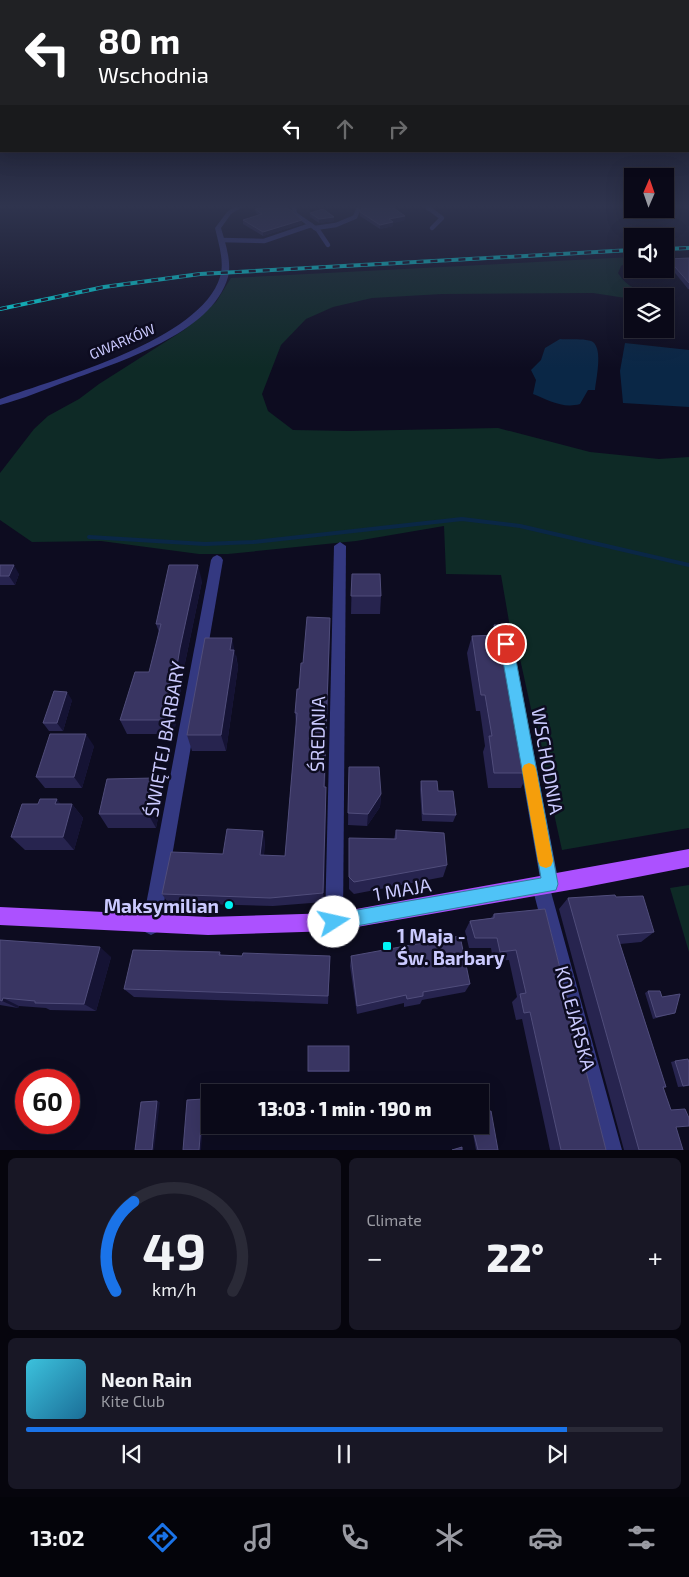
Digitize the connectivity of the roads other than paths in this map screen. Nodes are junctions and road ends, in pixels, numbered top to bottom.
1 (223, 261) edge
2 (0, 402) edge
3 (340, 546) dead end
4 (217, 560) dead end
5 (506, 644) edge
6 (689, 858) edge
7 (546, 885) junction
8 (0, 916) edge
9 (334, 922) junction
10 (152, 926) junction
11 (611, 1150) edge

1 - 2 street, GWARKÓW
3 - 9 street, ŚREDNIA
4 - 10 street, ŚWIĘTEJ BARBARY
5 - 7 street, WSCHODNIA
6 - 7 main road, 1 MAJA
7 - 9 main road, 1 MAJA
7 - 11 street, KOLEJARSKA
8 - 10 main road, 1 MAJA
9 - 10 main road, 1 MAJA

